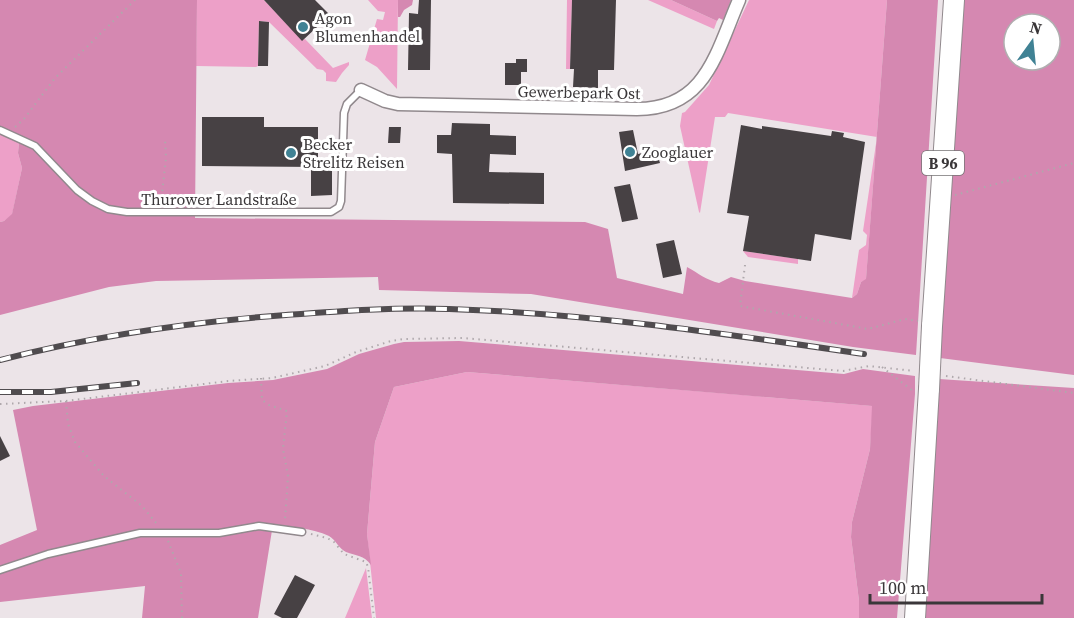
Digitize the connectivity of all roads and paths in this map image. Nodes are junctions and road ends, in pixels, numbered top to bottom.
1 (135, 0) edge
2 (739, 0) edge
3 (954, 0) edge
4 (361, 90) joint
5 (0, 130) edge
6 (10, 134) junction
7 (165, 138) dead end
8 (1074, 163) edge
9 (940, 198) junction
10 (161, 212) junction
11 (746, 265) dead end
12 (926, 324) junction
13 (882, 367) junction
14 (916, 372) dead end
15 (261, 378) junction
16 (928, 386) junction
17 (1074, 393) edge
18 (66, 401) junction
19 (0, 404) edge
20 (284, 529) junction
21 (302, 532) joint
22 (164, 533) junction
23 (0, 570) edge
24 (182, 618) edge
25 (374, 618) edge
26 (915, 618) edge

1 - 6 path
2 - 4 street, Gewerbepark Ost
3 - 9 main road, B 96
4 - 10 lane, Thurower Landstraße
5 - 6 lane, Thurower Landstraße
6 - 10 lane, Thurower Landstraße
7 - 10 path
8 - 9 path
9 - 12 main road, B 96
11 - 12 path
12 - 16 main road, B 96, bridge
13 - 14 path
13 - 15 path
13 - 16 path
15 - 18 path
15 - 20 path
16 - 17 path
16 - 26 main road, B 96
18 - 19 path
18 - 22 path
20 - 21 lane
20 - 22 lane
21 - 25 path
22 - 23 lane
22 - 24 path

